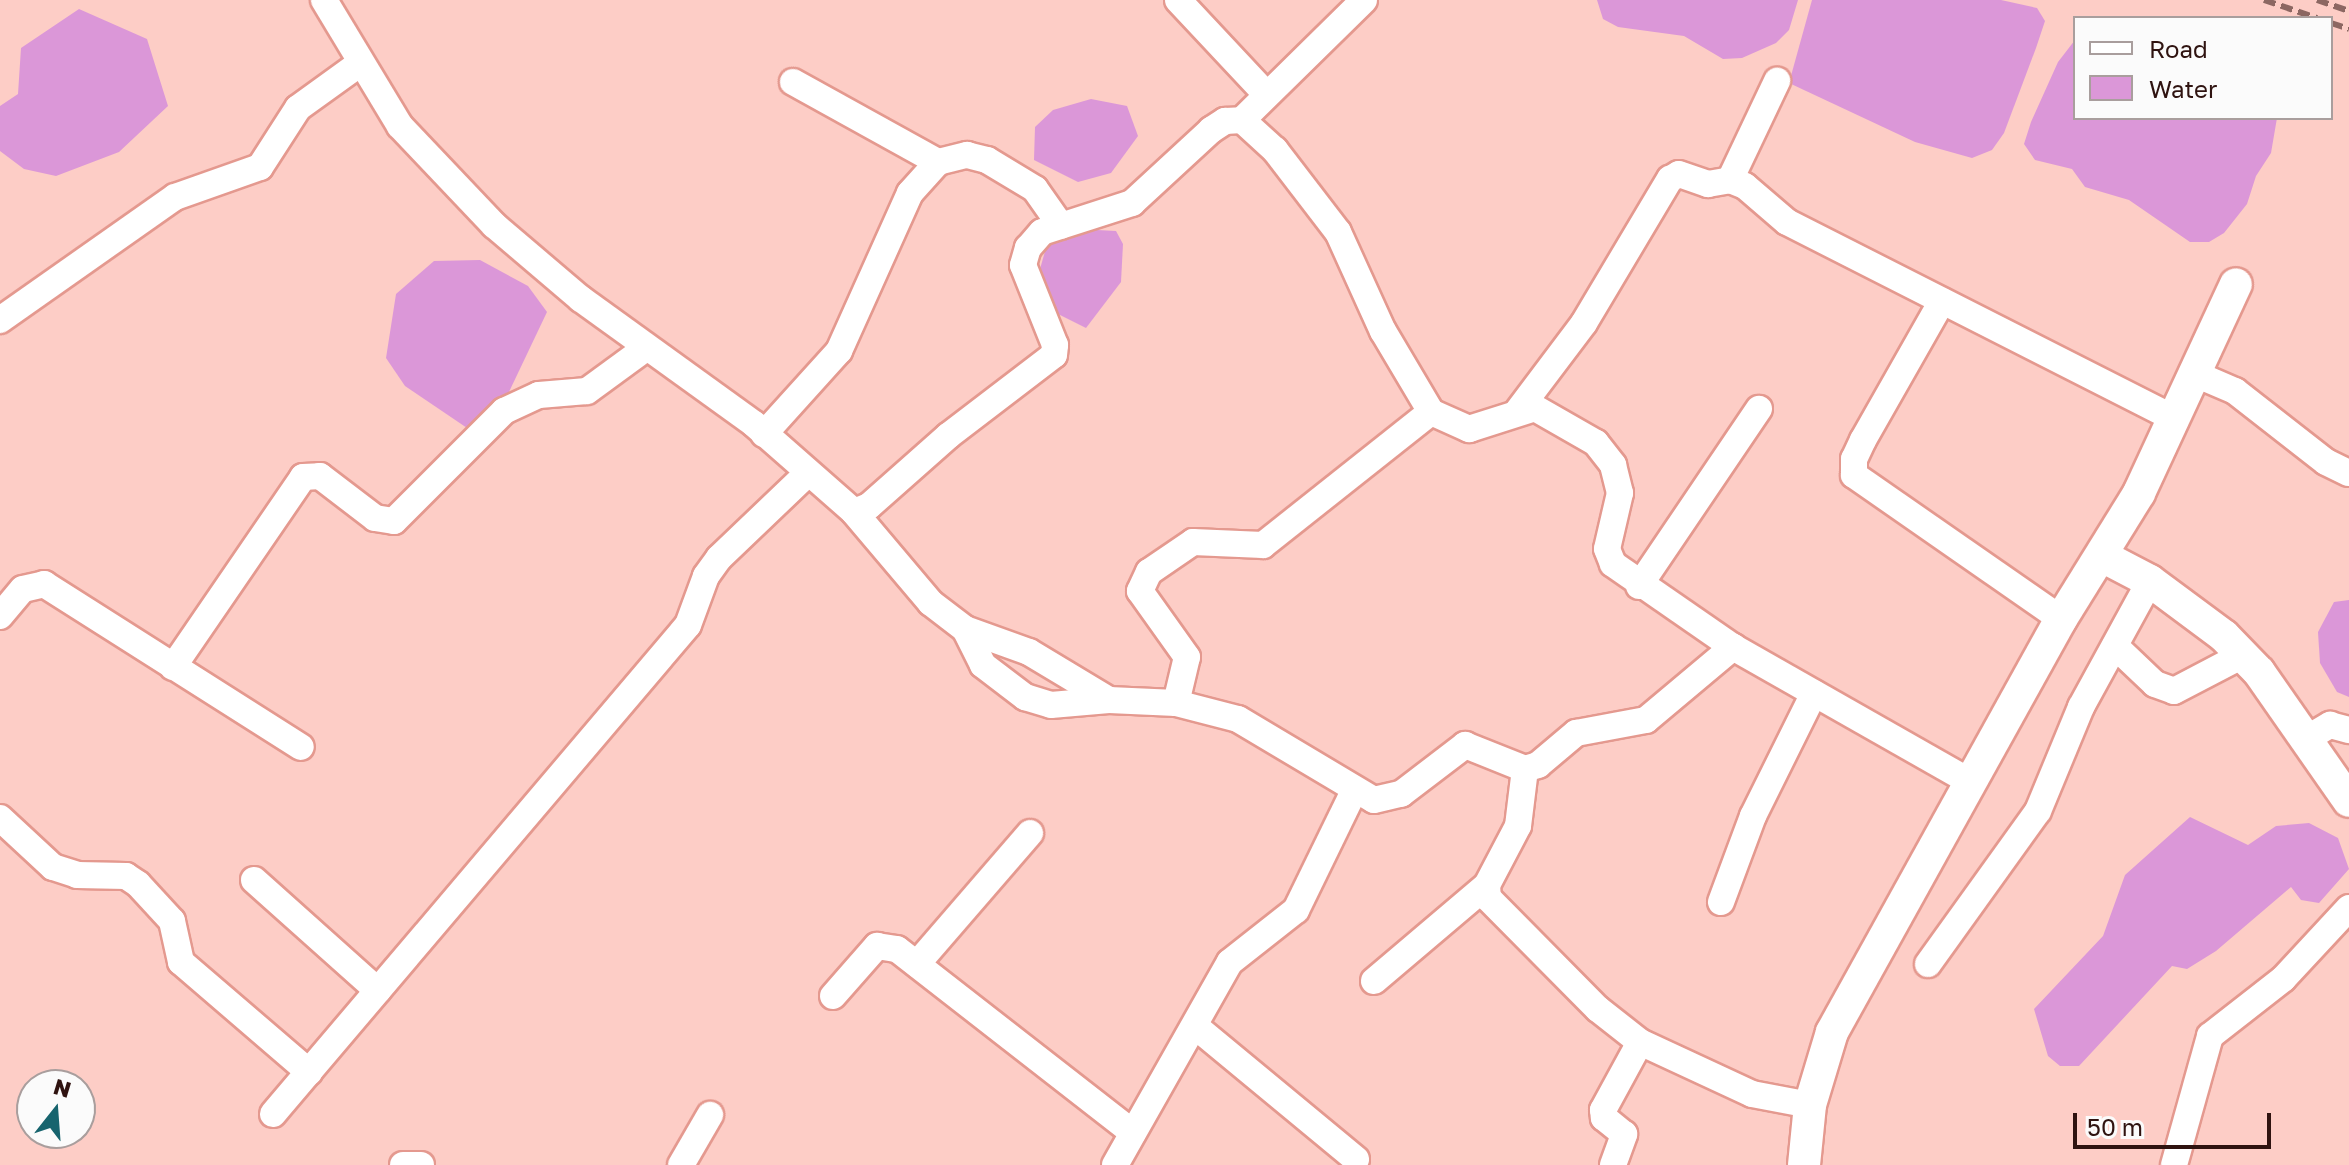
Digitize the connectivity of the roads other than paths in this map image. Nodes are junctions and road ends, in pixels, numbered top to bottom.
1 (324, 0) edge
2 (1178, 0) edge
3 (1364, 0) edge
4 (359, 64) junction
5 (1777, 81) dead end
6 (793, 82) dead end
7 (1267, 95) junction
8 (1242, 120) junction
9 (938, 162) junction
10 (1730, 180) junction
11 (1061, 226) junction
12 (2236, 284) dead end
13 (1942, 301) junction
14 (0, 320) edge
15 (646, 348) junction
16 (2205, 377) junction
17 (1759, 409) dead end
18 (1431, 412) junction
19 (1517, 412) junction
20 (2174, 418) junction
21 (764, 434) junction
22 (808, 473) junction
23 (2349, 473) edge
24 (854, 512) junction
25 (2126, 568) junction
26 (1639, 586) junction
27 (0, 616) edge
28 (2061, 619) junction
29 (965, 629) junction
30 (2115, 646) junction
31 (1733, 647) junction
32 (2243, 655) junction
33 (173, 667) junction
34 (1814, 693) junction
35 (1109, 700) junction
36 (1176, 703) junction
37 (2349, 730) edge
38 (2308, 738) junction
39 (301, 747) dead end
40 (1525, 769) junction
41 (1971, 782) junction
42 (1354, 791) junction
43 (2349, 801) edge
44 (0, 818) edge
45 (1030, 833) dead end
46 (254, 880) dead end
47 (1487, 885) junction
48 (1721, 902) dead end
49 (2349, 908) edge
50 (917, 964) junction
51 (1928, 964) dead end
52 (1374, 981) dead end
53 (378, 991) junction
54 (833, 996) dead end
55 (1195, 1026) junction
56 (1640, 1042) junction
57 (309, 1072) junction
58 (1795, 1104) junction
59 (273, 1114) dead end
60 (710, 1115) dead end
61 (1133, 1133) junction
62 (1356, 1159) dead end
63 (403, 1165) edge
64 (421, 1165) edge
65 (681, 1165) edge
66 (1115, 1165) edge
67 (1613, 1165) edge
68 (1804, 1165) edge
69 (2174, 1165) edge

1 - 4 street
2 - 7 street
3 - 7 street
4 - 14 street
4 - 15 street
5 - 10 street
6 - 9 street
7 - 8 street
8 - 11 street
8 - 18 street
9 - 11 street
9 - 21 street
10 - 13 street
10 - 19 street
11 - 24 street
12 - 16 street
13 - 20 street
13 - 28 street
15 - 21 street
15 - 33 street
16 - 20 street
16 - 23 street
17 - 26 street
18 - 19 street
18 - 36 street
19 - 26 street
20 - 25 street
21 - 22 street
22 - 24 street
22 - 53 street
24 - 29 street
25 - 28 street
25 - 30 street
25 - 32 street
26 - 31 street
27 - 33 street
28 - 41 street
29 - 35 street
29 - 35 street
30 - 32 street
30 - 51 street
31 - 34 street
31 - 40 street
32 - 38 street
33 - 39 street
34 - 41 street
34 - 48 street
35 - 36 street
36 - 42 street
37 - 38 street
38 - 43 street
40 - 42 street
40 - 47 street
41 - 58 street
42 - 55 street
44 - 57 street
45 - 50 street
46 - 53 street
47 - 52 street
47 - 56 street
49 - 69 street
50 - 54 street
50 - 61 street
53 - 57 street
55 - 61 street
55 - 62 street
56 - 58 street
56 - 67 street
57 - 59 street
58 - 68 street
60 - 65 street
61 - 66 street
63 - 64 street

